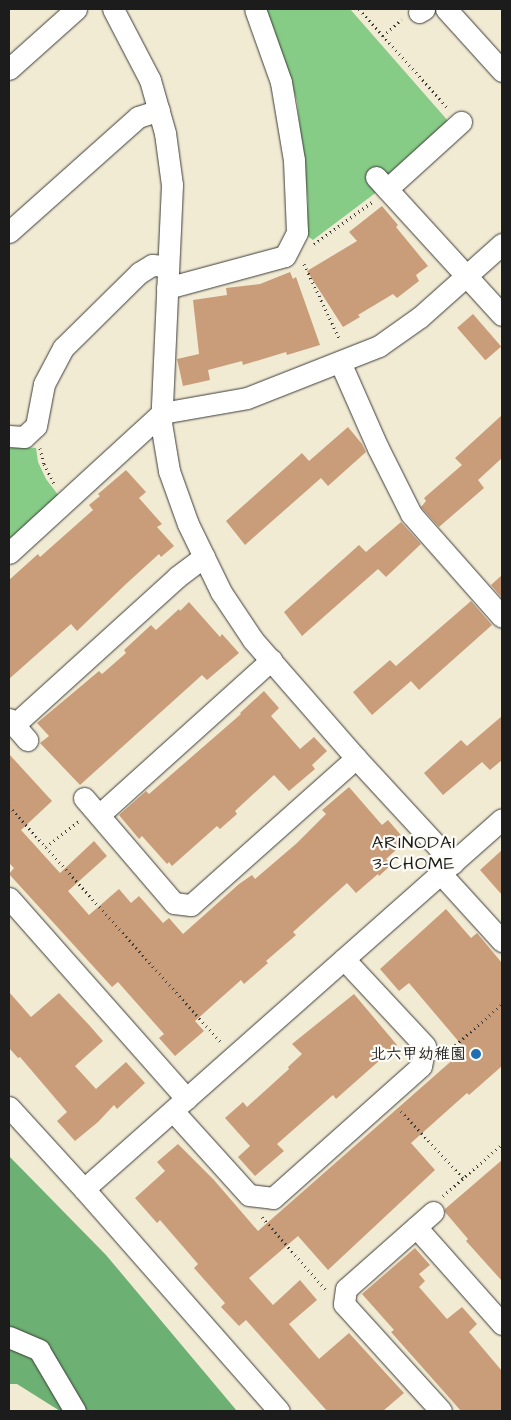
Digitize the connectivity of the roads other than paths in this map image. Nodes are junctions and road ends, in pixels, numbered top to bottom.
1 (76, 9) edge
2 (113, 9) edge
3 (255, 9) edge
4 (446, 9) edge
5 (9, 69) edge
6 (502, 71) edge
7 (159, 110) junction
8 (461, 122) road end
9 (9, 232) edge
10 (502, 244) edge
11 (168, 266) junction
12 (466, 276) junction
13 (167, 288) junction
14 (502, 315) edge
15 (345, 360) junction
16 (162, 413) junction
17 (19, 435) edge
18 (9, 553) edge
19 (204, 557) junction
20 (502, 616) edge
21 (271, 660) junction
22 (17, 728) edge
23 (356, 758) junction
24 (502, 819) edge
25 (447, 868) junction
26 (9, 898) edge
27 (502, 941) edge
28 (344, 960) junction
29 (180, 1105) junction
30 (9, 1107) edge
31 (84, 1189) junction
32 (434, 1212) road end
33 (416, 1228) junction
34 (502, 1324) edge
35 (9, 1337) edge
36 (75, 1411) edge
37 (279, 1411) edge
38 (441, 1411) edge

1 - 5 street
2 - 7 street
3 - 13 street
4 - 6 street
7 - 9 street
7 - 11 street
8 - 12 street
10 - 12 street
11 - 13 street
11 - 17 street
12 - 14 street
12 - 15 street
13 - 16 street
15 - 16 street
15 - 20 street
16 - 18 street
16 - 19 street
19 - 21 street
19 - 22 street
21 - 23 street
21 - 23 street
23 - 25 street
24 - 25 street
25 - 27 street
25 - 28 street
26 - 29 street
28 - 29 street
28 - 29 street
29 - 31 street
30 - 31 street
31 - 37 street
32 - 33 street
33 - 34 street
33 - 38 street
35 - 36 street

